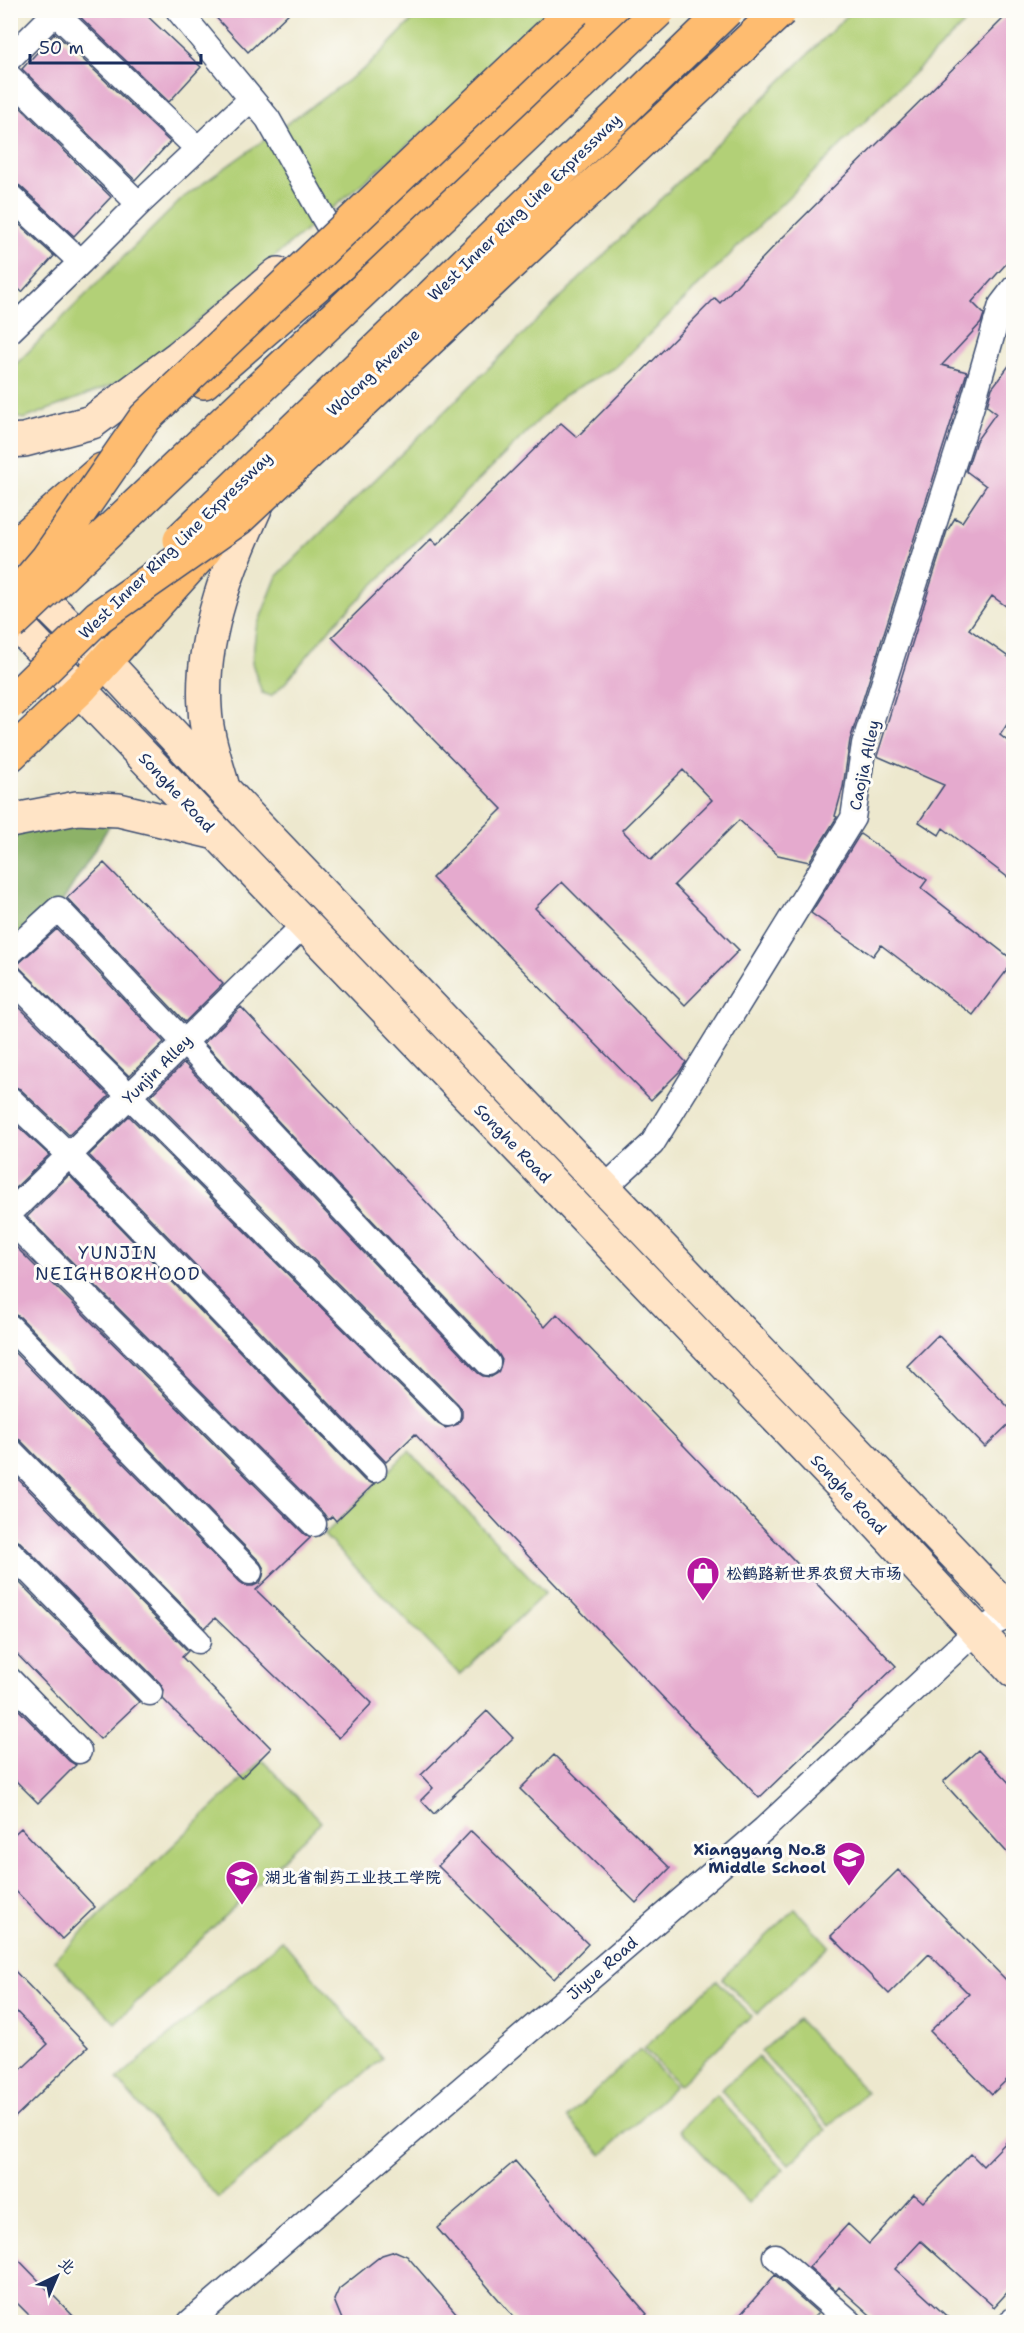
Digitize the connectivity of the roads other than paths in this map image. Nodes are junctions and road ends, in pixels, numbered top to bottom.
1 (178, 10) edge
2 (575, 10) edge
3 (614, 10) edge
4 (659, 10) edge
5 (727, 10) edge
6 (759, 10) edge
7 (782, 10) edge
8 (55, 11) edge
9 (10, 58) edge
10 (10, 77) edge
11 (251, 99) junction
12 (198, 149) junction
13 (10, 196) edge
14 (140, 204) junction
15 (407, 207) junction
16 (338, 243) junction
17 (81, 262) junction
18 (1014, 288) edge
19 (10, 331) edge
20 (308, 433) junction
21 (10, 441) edge
22 (10, 550) edge
23 (10, 568) edge
24 (10, 602) edge
25 (10, 617) edge
26 (10, 625) edge
27 (105, 662) junction
28 (81, 688) junction
29 (10, 703) edge
30 (10, 755) edge
31 (225, 791) junction
32 (10, 821) edge
33 (216, 833) junction
34 (304, 924) junction
35 (10, 953) edge
36 (10, 977) edge
37 (184, 1043) junction
38 (130, 1095) junction
39 (10, 1099) edge
40 (69, 1155) junction
41 (604, 1188) junction
42 (10, 1213) edge
43 (10, 1220) edge
44 (10, 1327) edge
45 (488, 1363) dead end
46 (448, 1414) dead end
47 (10, 1450) edge
48 (374, 1470) dead end
49 (314, 1524) dead end
50 (10, 1552) edge
51 (250, 1572) dead end
52 (1013, 1615) edge
53 (976, 1631) junction
54 (198, 1641) dead end
55 (1014, 1671) edge
56 (10, 1680) edge
57 (150, 1693) dead end
58 (79, 1751) dead end
59 (775, 2256) dead end
60 (839, 2319) edge
61 (1014, 2319) edge
62 (189, 2322) edge
63 (1011, 2322) edge

1 - 11 street
2 - 24 highway, bridge
3 - 15 highway
4 - 26 highway, bridge
5 - 29 highway, West Inner Ring Line Expressway, bridge
6 - 20 highway, Wolong Avenue
7 - 29 highway, bridge
8 - 9 street
8 - 12 street
10 - 14 street
11 - 12 street
11 - 16 street
12 - 14 street
13 - 17 street
14 - 17 street
15 - 16 main road
15 - 22 highway
16 - 21 main road
17 - 19 street
18 - 41 street, Caojia Alley
20 - 27 highway, Wolong Avenue
20 - 31 main road
23 - 27 main road, Songhe Road
25 - 28 main road, Songhe Road
27 - 28 highway, Wolong Avenue
27 - 31 main road, Songhe Road
28 - 30 highway, Wolong Avenue
28 - 33 main road, Songhe Road
31 - 41 main road, Songhe Road
32 - 33 main road
33 - 34 main road, Songhe Road
34 - 37 street, Yunjin Alley
34 - 53 main road, Songhe Road
35 - 37 street
36 - 38 street
37 - 38 street, Yunjin Alley
37 - 45 street
38 - 40 street, Yunjin Alley
38 - 46 street
39 - 40 street
40 - 42 street, Yunjin Alley
40 - 48 street
41 - 52 main road, Songhe Road
43 - 49 street
44 - 51 street
47 - 54 street
50 - 57 street
52 - 53 street, Jiyue Road
53 - 55 main road, Songhe Road
53 - 62 street, Jiyue Road
56 - 58 street
59 - 60 street
61 - 63 street

